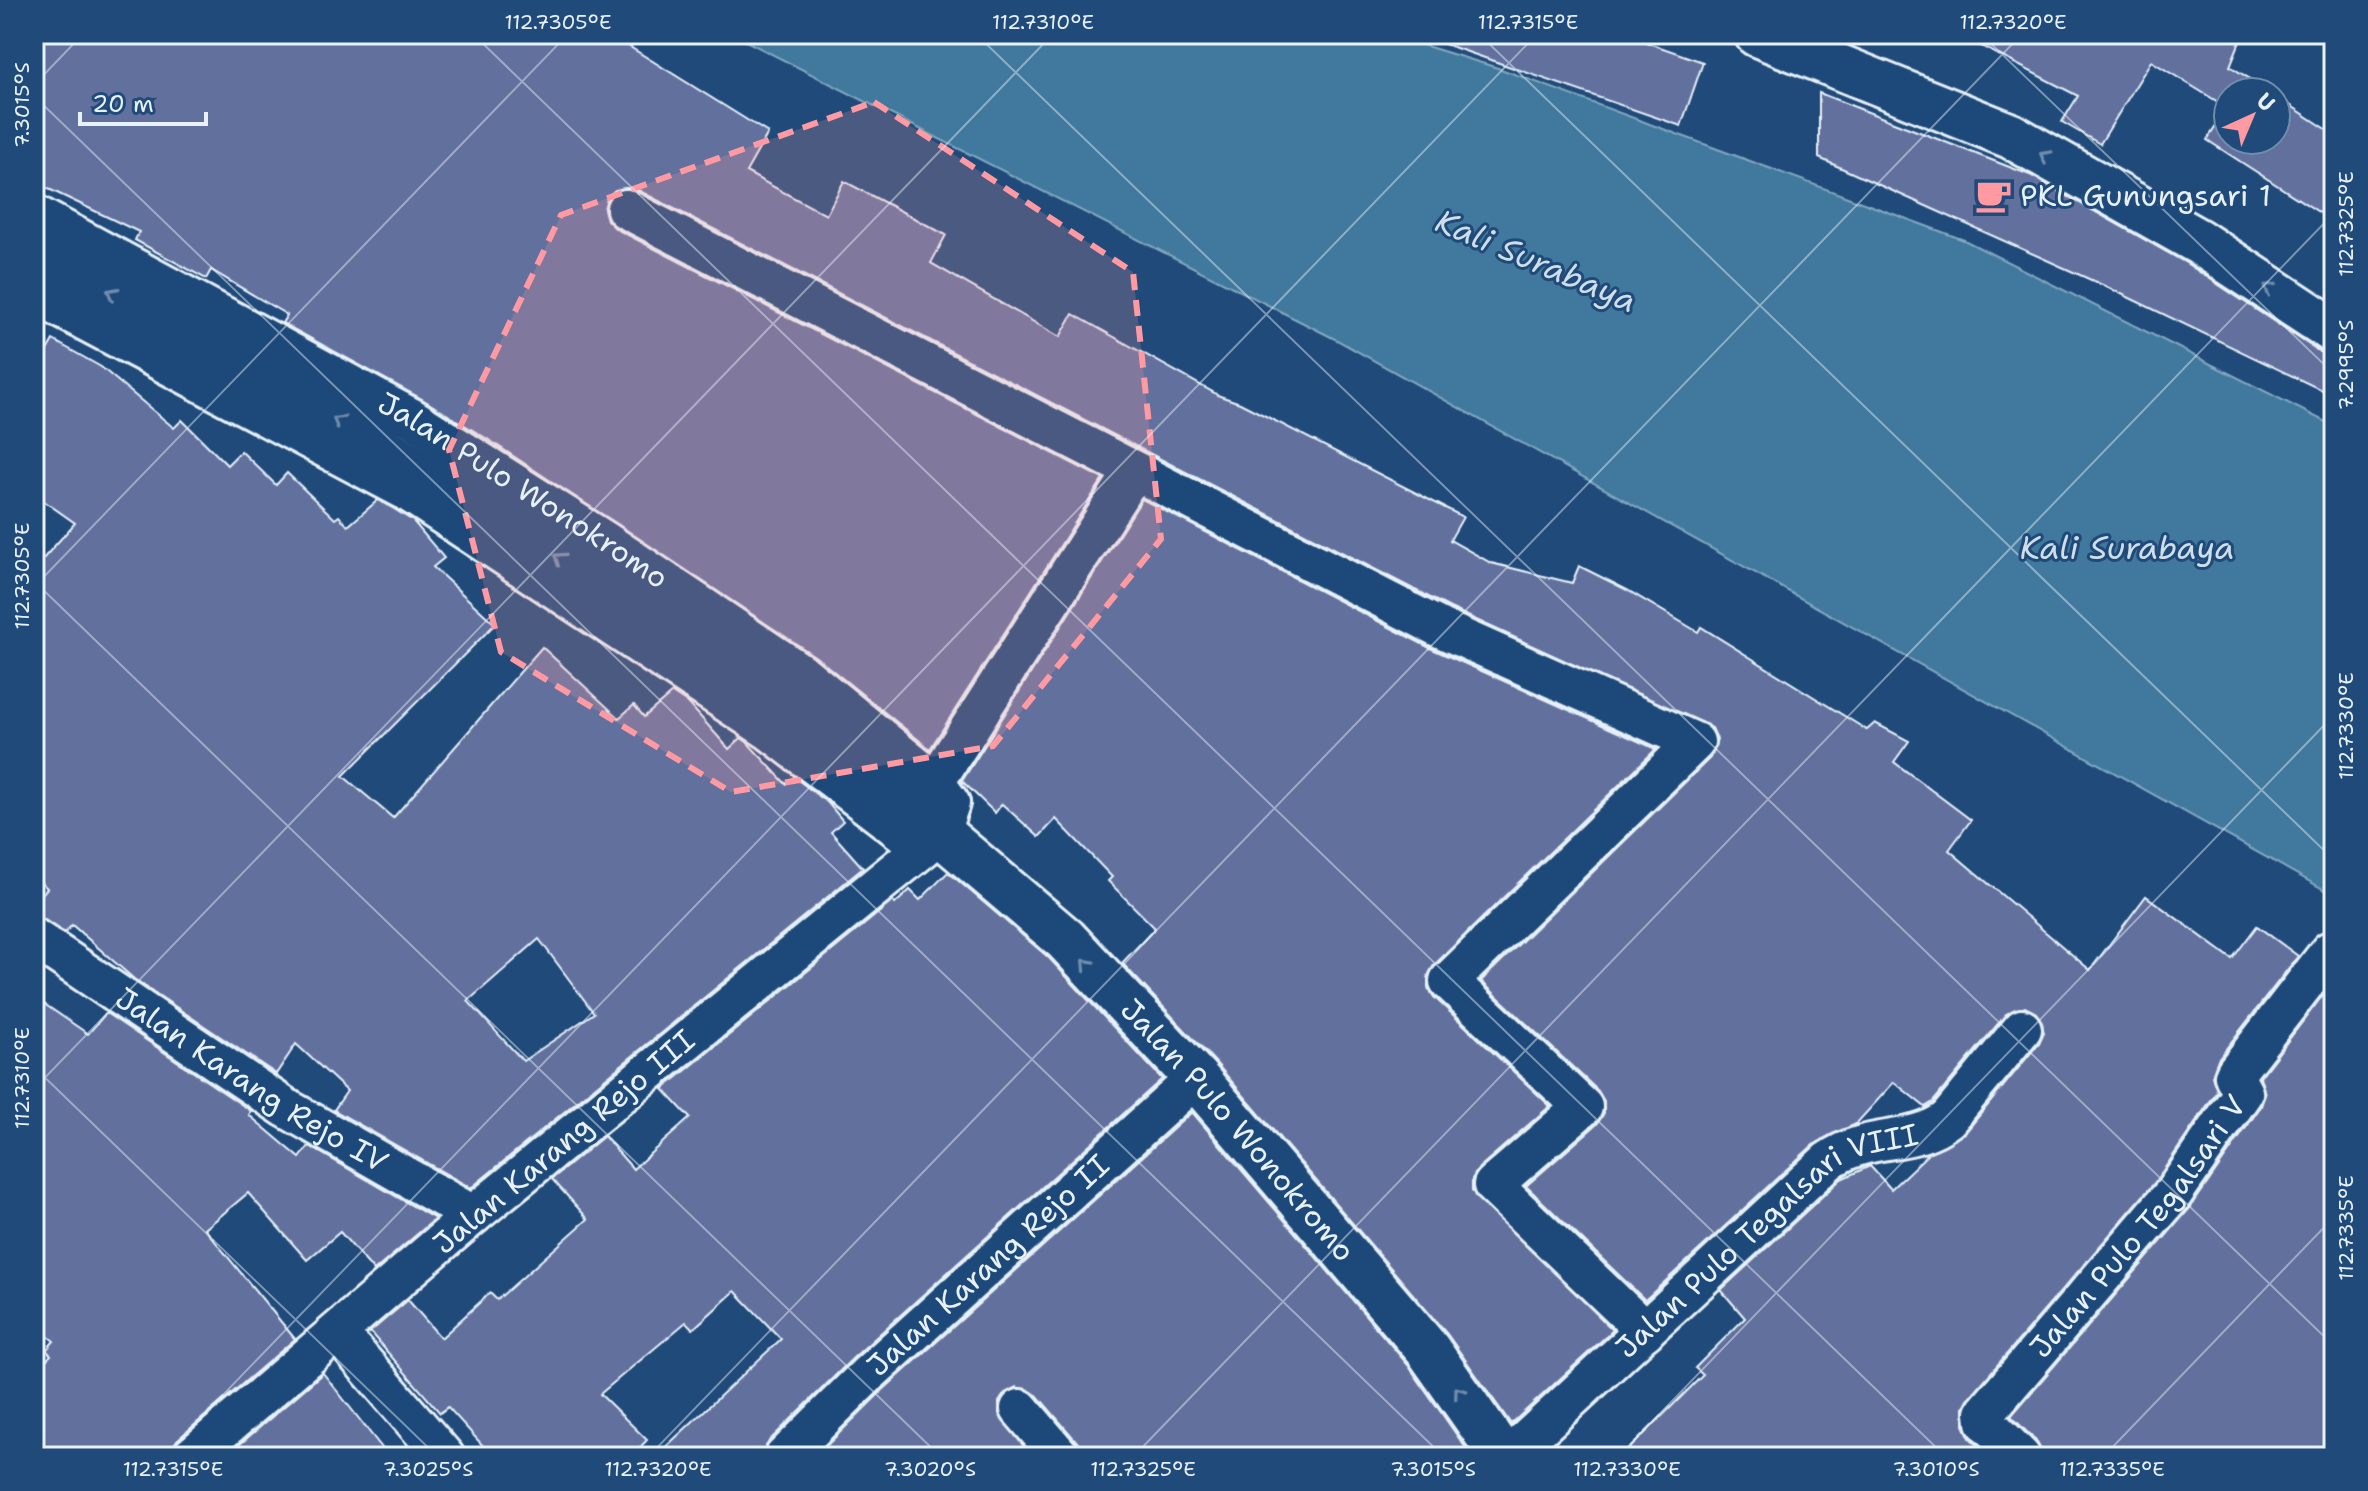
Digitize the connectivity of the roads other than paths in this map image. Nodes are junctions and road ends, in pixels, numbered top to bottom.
1 (1761, 35) edge
2 (626, 209) dead end
3 (34, 214) edge
4 (34, 252) edge
5 (34, 294) edge
6 (2334, 331) edge
7 (1133, 473) junction
8 (935, 782) junction
9 (931, 840) junction
10 (34, 938) edge
11 (2332, 953) edge
12 (2022, 1029) dead end
13 (1196, 1078) junction
14 (473, 1215) junction
15 (1645, 1331) junction
16 (338, 1333) junction
17 (1020, 1409) dead end
18 (191, 1457) edge
19 (445, 1457) edge
20 (784, 1457) edge
21 (1061, 1457) edge
22 (1505, 1457) edge
23 (2021, 1457) edge

6 -> 1 main road
2 - 7 street
3 - 8 street, Jalan Pulo Wonokromo
9 -> 4 main road, Jalan Pulo Wonokromo
5 - 9 street, Jalan Pulo Wonokromo
7 - 8 street
7 - 15 street
8 - 9 street
13 -> 9 main road, Jalan Pulo Wonokromo
9 - 14 street, Jalan Karang Rejo III
10 - 14 street, Jalan Karang Rejo IV
11 - 23 street, Jalan Pulo Tegalsari V
12 - 15 street, Jalan Pulo Tegalsari VIII
13 - 20 street, Jalan Karang Rejo II
22 -> 13 main road, Jalan Pulo Wonokromo
14 - 16 street, Jalan Karang Rejo III
15 - 22 street, Jalan Pulo Tegalsari VIII
16 - 18 street, Jalan Karang Rejo III
16 - 19 street
17 - 21 street

